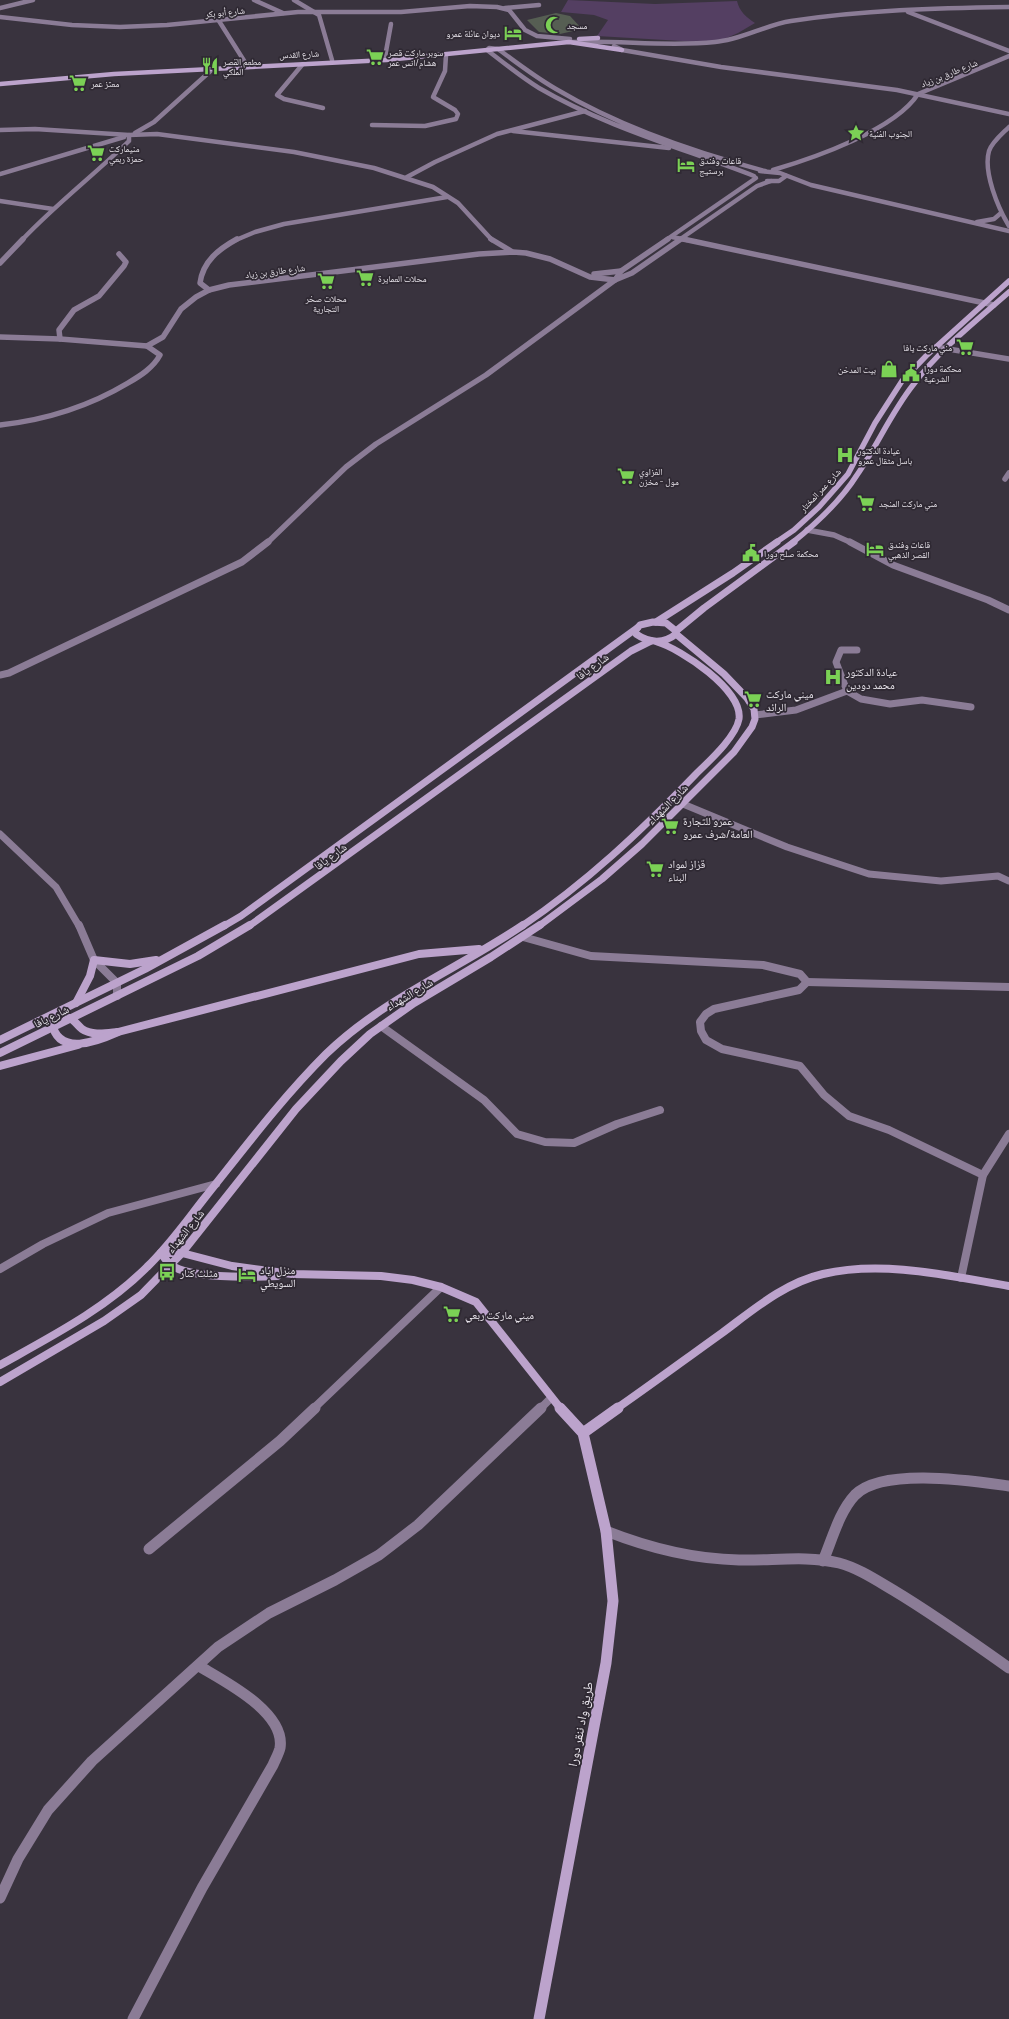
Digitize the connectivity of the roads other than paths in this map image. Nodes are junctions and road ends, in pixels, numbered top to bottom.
1 (33, 0) edge
2 (254, 0) edge
3 (294, 0) edge
4 (524, 0) edge
5 (1009, 7) edge
6 (0, 8) edge
7 (505, 8) junction
8 (906, 11) junction
9 (315, 12) junction
10 (284, 13) junction
11 (0, 17) edge
12 (219, 21) junction
13 (391, 24) dead end
14 (537, 36) junction
15 (598, 38) junction
16 (570, 41) junction
17 (605, 41) junction
18 (532, 43) junction
19 (698, 44) junction
20 (488, 49) junction
21 (498, 49) junction
22 (622, 50) junction
23 (1009, 52) edge
24 (446, 55) junction
25 (1009, 56) edge
26 (385, 58) junction
27 (332, 60) junction
28 (302, 65) junction
29 (248, 66) junction
30 (214, 67) junction
31 (0, 82) edge
32 (918, 94) junction
33 (323, 108) dead end
34 (595, 108) junction
35 (585, 111) junction
36 (1009, 114) edge
37 (372, 125) dead end
38 (1009, 128) edge
39 (0, 130) edge
40 (508, 131) junction
41 (129, 135) junction
42 (679, 149) junction
43 (793, 164) junction
44 (767, 170) junction
45 (0, 174) edge
46 (786, 175) junction
47 (407, 177) junction
48 (755, 177) junction
49 (773, 181) junction
50 (787, 183) dead end
51 (793, 184) dead end
52 (447, 196) junction
53 (0, 201) edge
54 (53, 209) junction
55 (1001, 212) junction
56 (969, 222) junction
57 (1009, 226) edge
58 (1009, 231) edge
59 (1009, 236) edge
60 (672, 237) junction
61 (681, 238) junction
62 (513, 252) junction
63 (119, 254) dead end
64 (0, 263) edge
65 (622, 271) junction
66 (592, 276) junction
67 (615, 280) junction
68 (1009, 280) edge
69 (597, 288) junction
70 (209, 290) junction
71 (1009, 292) edge
72 (984, 303) junction
73 (994, 305) junction
74 (0, 337) edge
75 (60, 339) junction
76 (147, 346) junction
77 (936, 347) junction
78 (947, 349) junction
79 (1009, 359) edge
80 (0, 425) edge
81 (1009, 473) edge
82 (1005, 479) dead end
83 (807, 530) junction
84 (1009, 610) edge
85 (656, 622) junction
86 (637, 628) junction
87 (676, 633) junction
88 (654, 641) junction
89 (857, 650) dead end
90 (9, 673) junction
91 (0, 675) edge
92 (0, 680) edge
93 (847, 691) junction
94 (971, 707) dead end
95 (755, 715) junction
96 (683, 804) junction
97 (0, 834) edge
98 (1009, 872) edge
99 (998, 876) junction
100 (1009, 881) edge
101 (523, 937) junction
102 (506, 947) junction
103 (484, 948) junction
104 (167, 958) junction
105 (94, 960) junction
106 (807, 982) junction
107 (117, 983) junction
108 (1009, 987) edge
109 (117, 996) junction
110 (76, 1003) junction
111 (52, 1015) junction
112 (71, 1018) junction
113 (381, 1026) junction
114 (52, 1027) junction
115 (118, 1032) junction
116 (0, 1040) edge
117 (86, 1043) junction
118 (0, 1053) edge
119 (0, 1066) edge
120 (660, 1110) dead end
121 (1009, 1134) edge
122 (983, 1175) junction
123 (216, 1184) junction
124 (161, 1253) junction
125 (182, 1253) junction
126 (171, 1265) junction
127 (0, 1269) edge
128 (292, 1274) junction
129 (961, 1278) junction
130 (441, 1286) junction
131 (1009, 1286) edge
132 (0, 1365) edge
133 (0, 1382) edge
134 (551, 1398) junction
135 (583, 1433) junction
136 (1009, 1486) edge
137 (606, 1531) junction
138 (149, 1549) dead end
139 (823, 1561) junction
140 (199, 1666) junction
141 (1009, 1668) edge
142 (0, 1898) edge
143 (133, 2019) edge
144 (539, 2019) edge

1 - 6 street
2 - 10 street
3 - 9 street
4 - 7 street, شارع أبو بكر
5 - 8 street
7 - 9 street, شارع أبو بكر
7 - 14 street
8 - 19 street
8 - 23 street
9 - 10 street, شارع أبو بكر
9 - 27 street
10 - 12 street, شارع أبو بكر
11 - 12 street, شارع أبو بكر
12 - 29 street
13 - 26 street
14 - 16 street
14 - 18 street
15 - 16 street, شارع القدس
15 - 17 street
15 - 19 street
16 - 17 street
16 - 18 street, شارع القدس
16 - 21 street, شارع القدس
16 - 22 street
17 - 19 street
17 - 22 street
18 - 20 street, شارع القدس
20 - 21 street
20 - 24 street, شارع القدس
20 - 26 street, شارع القدس
20 - 35 street
21 - 34 street
22 - 32 street
24 - 28 street, شارع القدس
24 - 37 street
25 - 32 street, شارع طارق بن زياد
26 - 27 street, شارع القدس
27 - 29 street, شارع القدس
28 - 29 street, شارع القدس
28 - 33 street
29 - 30 street, شارع القدس
30 - 31 street, شارع القدس
30 - 41 street
32 - 36 street
32 - 43 street, شارع طارق بن زياد
34 - 35 street
34 - 44 street
35 - 40 street
35 - 42 street
38 - 55 street
39 - 41 street
40 - 42 street
40 - 47 street
41 - 45 street
41 - 47 street
41 - 54 street
42 - 48 street
43 - 44 street, شارع طارق بن زياد
43 - 46 street
44 - 46 street
44 - 48 street, شارع طارق بن زياد
46 - 49 street
46 - 56 street
47 - 52 street
48 - 49 street
48 - 60 street, شارع طارق بن زياد
49 - 50 street
49 - 61 street
51 - 59 street
52 - 62 street
52 - 70 street
53 - 54 street
54 - 64 street
55 - 56 street
55 - 57 street
56 - 58 street
60 - 61 street
60 - 65 street, شارع طارق بن زياد
61 - 67 street
61 - 72 street
62 - 66 street, شارع طارق بن زياد
62 - 70 street, شارع طارق بن زياد
63 - 75 street
65 - 66 street
65 - 67 street
66 - 67 street
66 - 69 street
67 - 69 street
68 - 72 street, شارع عمر المختار
69 - 90 street
70 - 76 street, شارع طارق بن زياد
71 - 73 street, شارع عمر المختار
72 - 73 street
72 - 77 street, شارع عمر المختار
73 - 78 street, شارع عمر المختار
74 - 75 street
75 - 76 street
76 - 80 street
77 - 78 street
77 - 85 street, شارع عمر المختار
78 - 79 street
78 - 83 street, شارع عمر المختار
81 - 82 street
83 - 84 street
83 - 87 street, شارع عمر المختار
85 - 86 street, شارع عمر المختار
85 - 87 street
86 - 88 street, شارع الشهداء
86 - 104 street, شارع يافا
87 - 88 street, شارع يافا
87 - 95 street
88 - 103 street, شارع الشهداء
88 - 109 street, شارع يافا
89 - 93 street
90 - 91 street
90 - 92 street
93 - 94 street
93 - 95 street
95 - 96 street, شارع الشهداء
96 - 99 street
96 - 101 street, شارع الشهداء
97 - 105 street
98 - 99 street
99 - 100 street
101 - 102 street, شارع الشهداء
101 - 106 street
102 - 103 street
102 - 113 street, شارع الشهداء
103 - 115 street
103 - 123 street, شارع الشهداء
104 - 105 street
104 - 107 street, شارع يافا
105 - 107 street
105 - 110 street
106 - 108 street
106 - 122 street
107 - 109 street
107 - 110 street, شارع يافا
109 - 112 street, شارع يافا
110 - 111 street, شارع يافا
111 - 112 street
111 - 114 street
111 - 116 street, شارع يافا
112 - 114 street, شارع يافا
112 - 115 street
113 - 120 street
113 - 125 street, شارع الشهداء
114 - 117 street
114 - 118 street, شارع يافا
115 - 117 street
117 - 119 street
121 - 122 street
122 - 129 street
123 - 124 street, شارع الشهداء
123 - 127 street
124 - 125 street
124 - 126 street
124 - 132 street, شارع الشهداء
125 - 126 street, شارع الشهداء
125 - 128 street
126 - 128 street
126 - 133 street, شارع الشهداء
128 - 130 street
129 - 131 street
129 - 135 street
130 - 134 street
130 - 138 street
134 - 135 street
134 - 140 street
135 - 137 street, طريق واد ننقر دورا
136 - 139 street
137 - 139 street
137 - 144 street, طريق واد ننقر دورا
139 - 141 street
140 - 142 street
140 - 143 street

